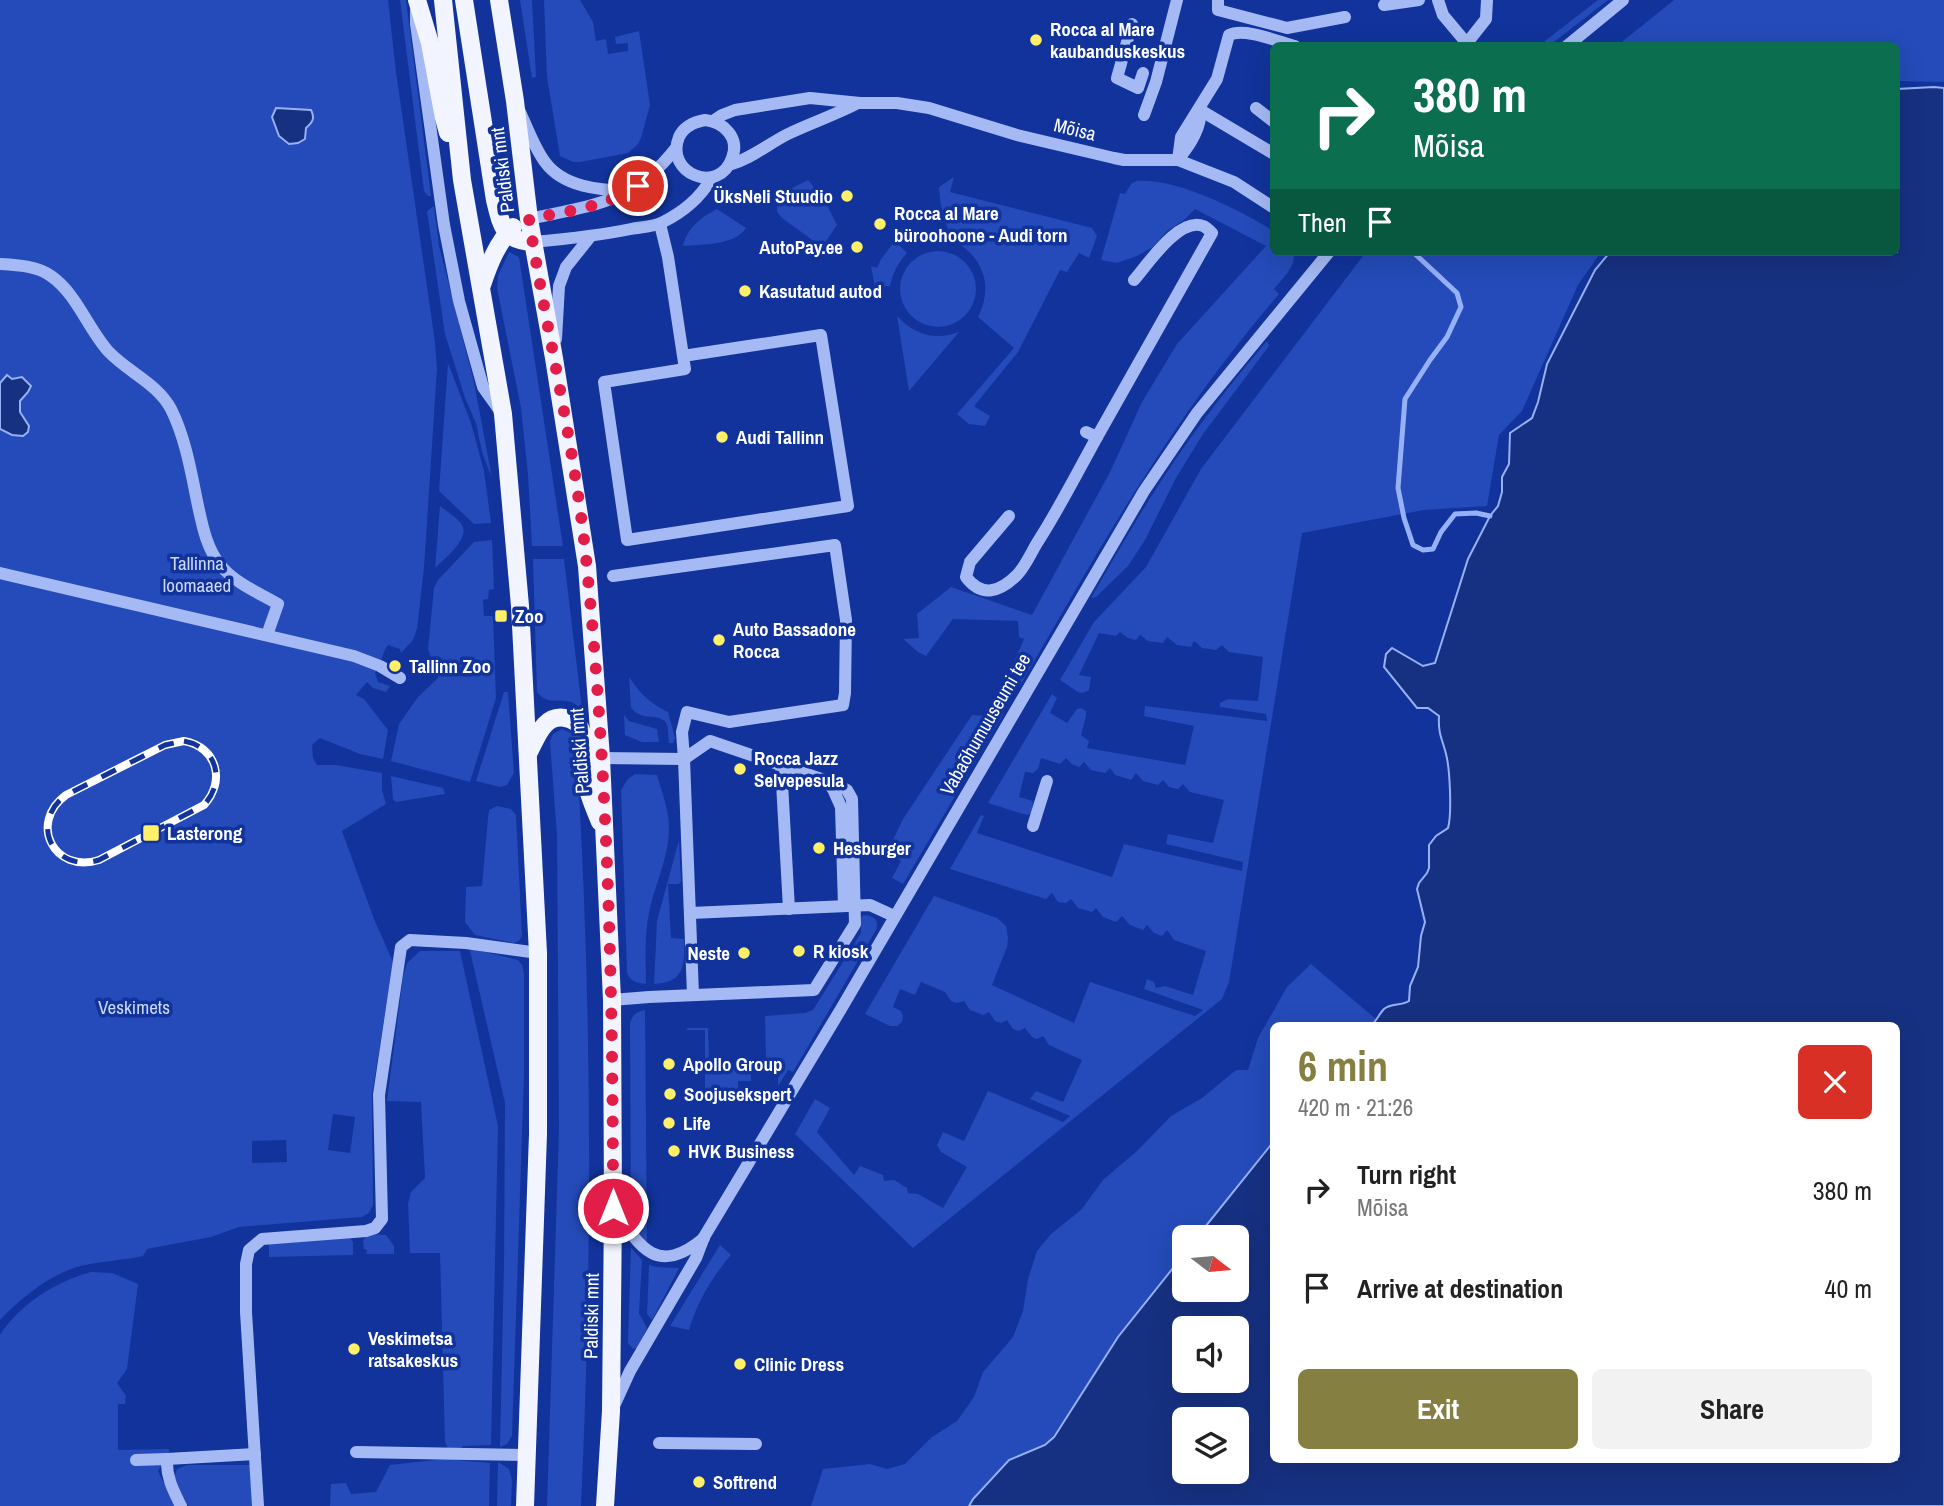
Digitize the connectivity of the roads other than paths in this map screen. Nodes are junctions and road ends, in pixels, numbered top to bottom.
1 (417, 0) edge
2 (443, 0) edge
3 (464, 0) edge
4 (499, 0) edge
5 (1177, 0) edge
6 (1218, 0) edge
7 (1419, 0) edge
8 (1438, 0) edge
9 (1488, 0) edge
10 (1623, 0) edge
11 (1384, 5) dead end
12 (1345, 17) dead end
13 (1132, 23) dead end
14 (1281, 42) edge
15 (1465, 42) edge
16 (1469, 42) edge
17 (1572, 42) edge
18 (1143, 73) dead end
19 (515, 101) junction
20 (860, 103) junction
21 (1256, 108) dead end
22 (1200, 110) junction
23 (1144, 115) dead end
24 (1270, 119) edge
25 (713, 121) junction
26 (676, 148) junction
27 (1270, 153) edge
28 (1178, 160) junction
29 (729, 164) junction
30 (711, 178) junction
31 (463, 180) junction
32 (627, 191) junction
33 (1270, 205) edge
34 (529, 219) junction
35 (660, 224) junction
36 (506, 233) junction
37 (590, 237) junction
38 (533, 242) junction
39 (1326, 256) edge
40 (0, 264) edge
41 (1134, 280) dead end
42 (481, 288) junction
43 (683, 356) junction
44 (555, 358) junction
45 (503, 414) junction
46 (1009, 516) dead end
47 (0, 573) edge
48 (613, 576) dead end
49 (267, 635) junction
50 (400, 678) dead end
51 (528, 753) junction
52 (601, 758) junction
53 (684, 759) junction
54 (781, 765) junction
55 (1046, 781) dead end
56 (1034, 826) dead end
57 (606, 839) junction
58 (849, 905) junction
59 (789, 909) junction
60 (691, 913) junction
61 (894, 916) junction
62 (538, 953) junction
63 (693, 995) junction
64 (612, 1000) junction
65 (613, 1208) junction
66 (704, 1237) junction
67 (611, 1411) junction
68 (659, 1443) dead end
69 (755, 1444) dead end
70 (356, 1452) dead end
71 (255, 1454) junction
72 (528, 1455) junction
73 (167, 1459) junction
74 (136, 1460) dead end
75 (181, 1506) edge
76 (258, 1506) edge
77 (526, 1506) edge
78 (605, 1506) edge

1 - 31 main road, Paldiski mnt
1 - 45 street, Paldiski mnt
2 - 31 main road, Paldiski mnt
3 - 36 main road
4 - 19 main road, Paldiski mnt
5 - 23 street
6 - 12 street
7 - 11 street
8 - 15 street
9 - 16 street
10 - 17 street
13 - 18 street
14 - 22 street
19 - 32 street
19 - 34 main road, Paldiski mnt
20 - 25 street, Mõisa
20 - 28 street, Mõisa
20 - 29 street, Mõisa
21 - 24 street
22 - 27 street
22 - 28 street
25 - 26 street
25 - 29 street
26 - 30 street
26 - 32 street
28 - 33 street, Mõisa
29 - 30 street
30 - 35 street
31 - 42 main road, Paldiski mnt
32 - 34 street
34 - 36 main road
34 - 38 main road, Paldiski mnt
35 - 37 street
35 - 43 street
36 - 38 main road
36 - 42 main road
37 - 38 street
37 - 44 street
38 - 44 main road, Paldiski mnt
39 - 61 street, Vabaõhumuuseumi tee
40 - 49 street
41 - 46 street
42 - 45 main road, Paldiski mnt
43 - 43 street
44 - 52 main road, Paldiski mnt
45 - 51 main road, Paldiski mnt
47 - 49 street
48 - 53 street
49 - 50 street
51 - 57 main road
51 - 62 main road, Paldiski mnt
52 - 53 street
52 - 57 main road, Paldiski mnt
53 - 54 street
53 - 60 street
54 - 58 street
54 - 59 street
55 - 56 street
57 - 64 main road, Paldiski mnt
58 - 59 street
58 - 61 street
58 - 63 street
59 - 60 street
60 - 63 street
61 - 66 street, Vabaõhumuuseumi tee
62 - 71 street
62 - 72 main road, Paldiski mnt
63 - 64 street
64 - 65 main road, Paldiski mnt
65 - 66 street
65 - 67 main road, Paldiski mnt
66 - 67 street, Vabaõhumuuseumi tee
67 - 78 main road, Paldiski mnt
68 - 69 street
70 - 72 street
71 - 73 street
71 - 76 street
72 - 77 main road, Paldiski mnt
73 - 74 street
73 - 75 street

